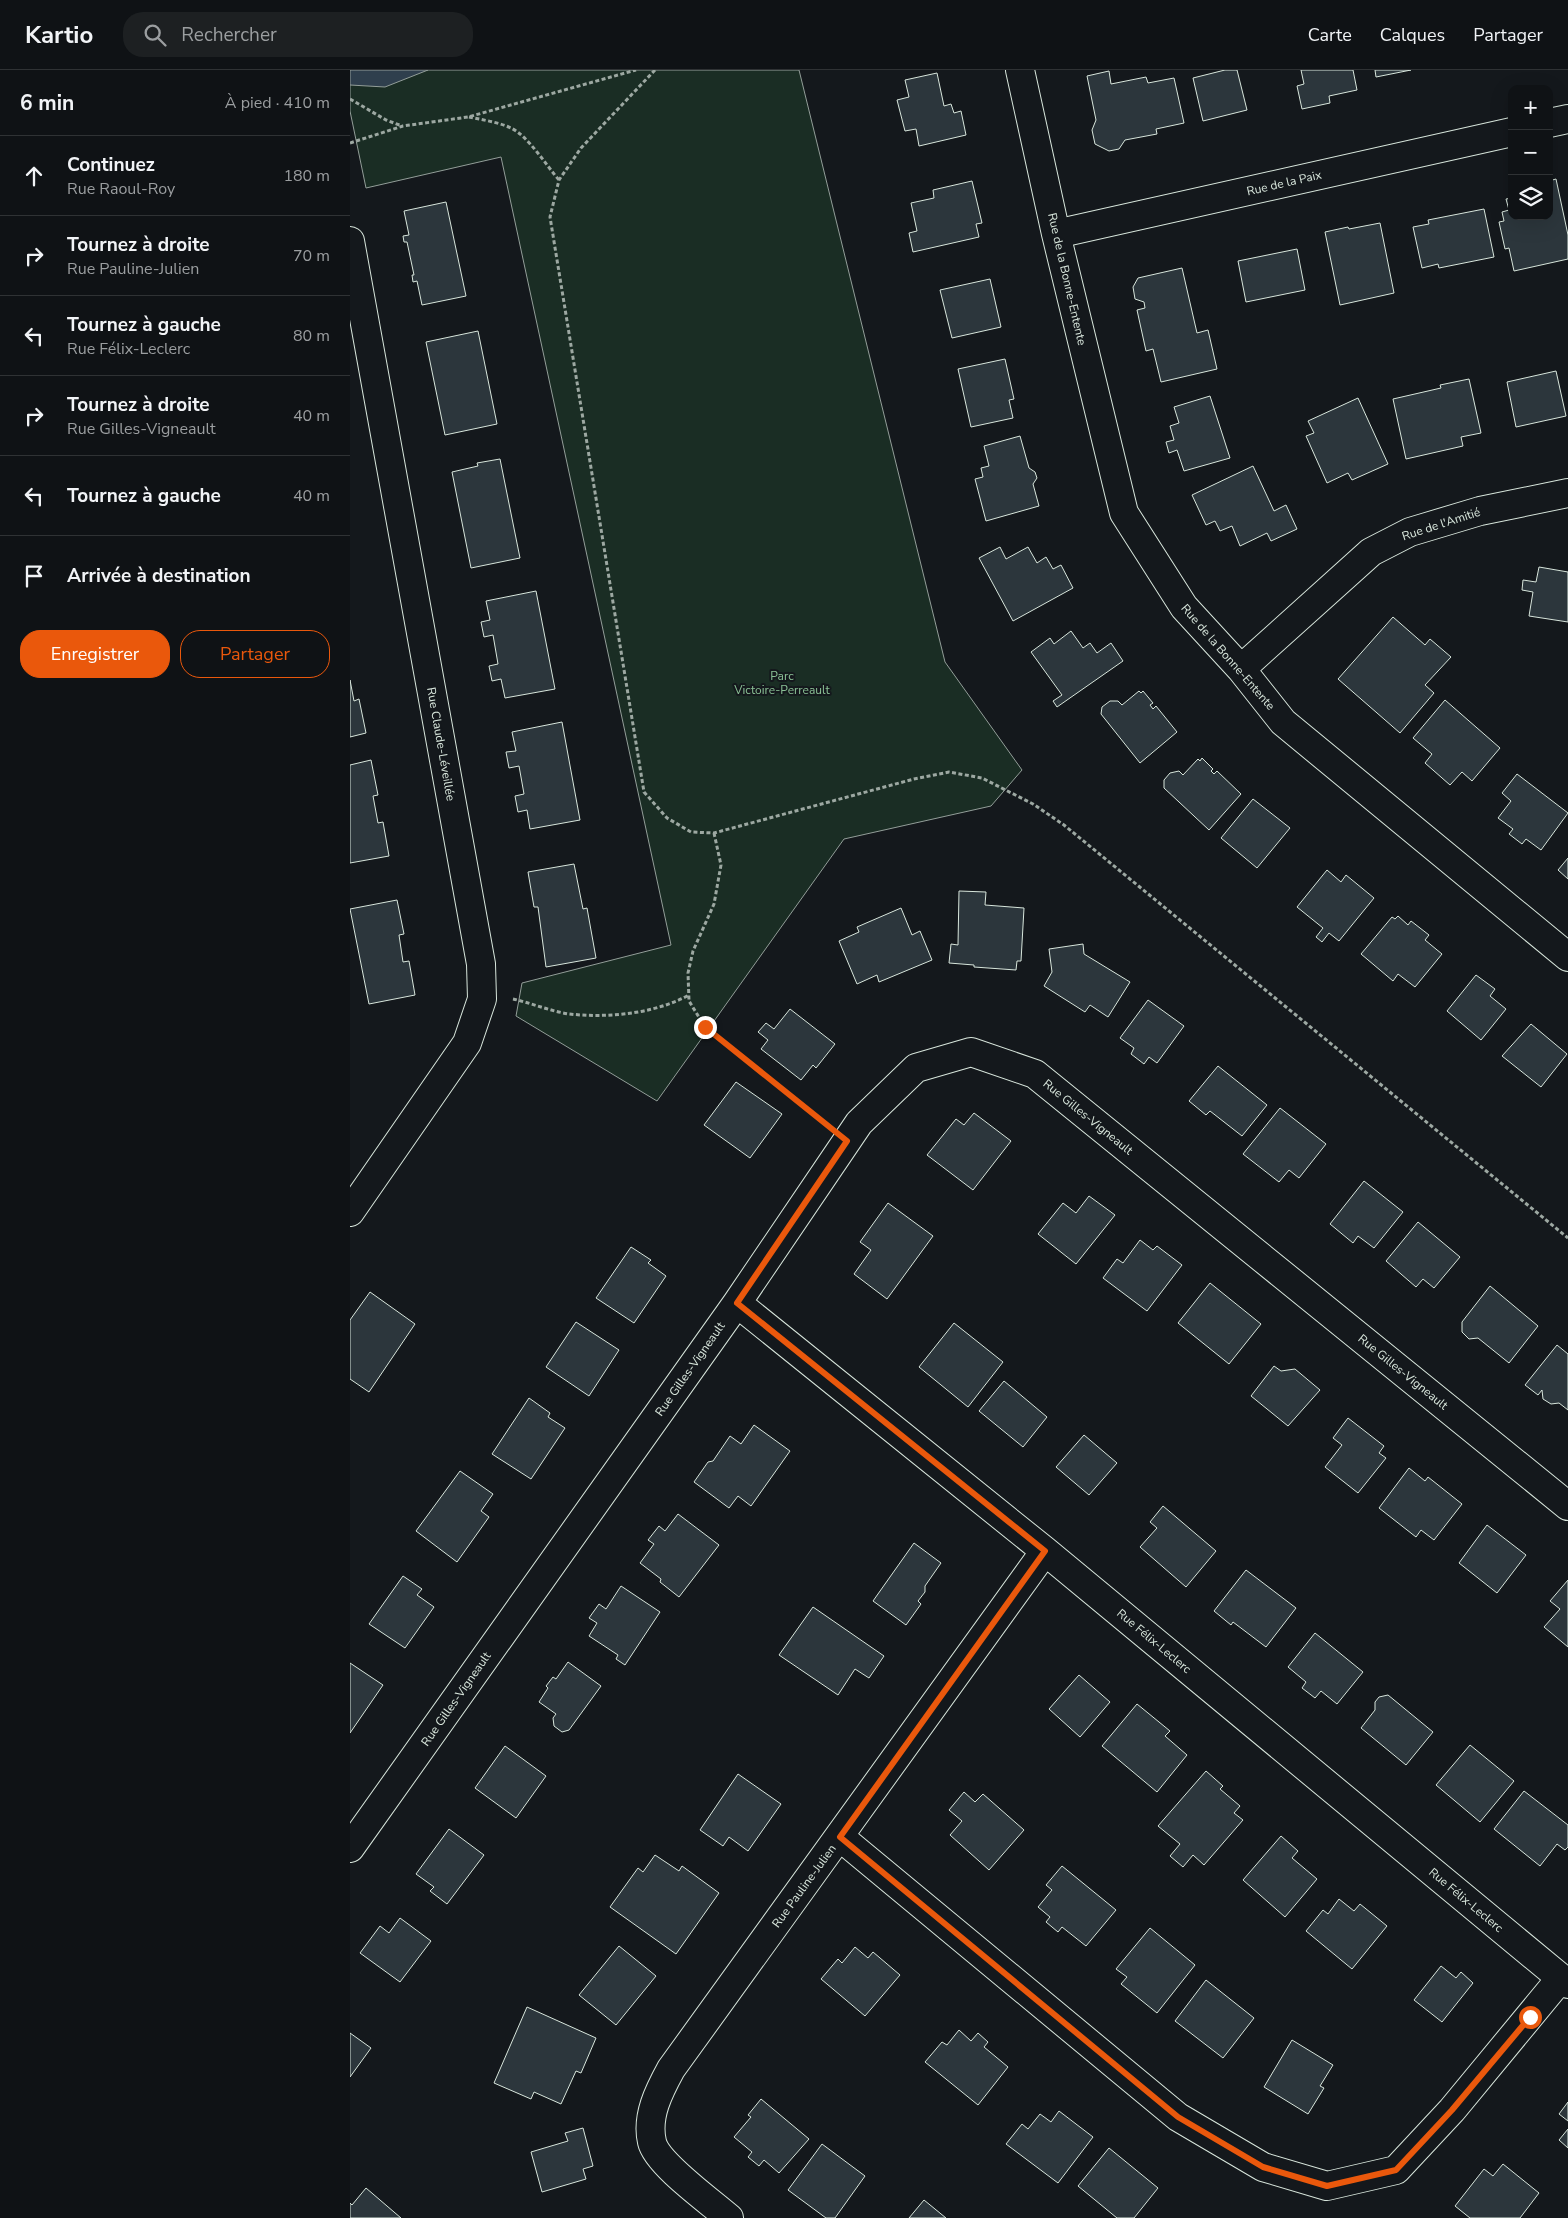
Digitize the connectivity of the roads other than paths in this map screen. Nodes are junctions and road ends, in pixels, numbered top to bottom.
1 (1020, 70) edge
2 (1568, 119) edge
3 (1553, 122) edge
4 (1508, 133) edge
5 (1056, 234) junction
6 (350, 242) edge
7 (1568, 493) edge
8 (1241, 669) junction
9 (1568, 957) edge
10 (350, 1212) edge
11 (737, 1303) junction
12 (1568, 1506) edge
13 (1045, 1551) junction
14 (840, 1837) junction
15 (350, 1848) edge
16 (1565, 1981) edge
17 (729, 2218) edge

1 - 5 street, Rue de la Bonne-Entente
2 - 3 street
4 - 5 street, Rue de la Paix
5 - 8 street, Rue de la Bonne-Entente
6 - 10 street, Rue Claude-Léveillée
7 - 8 street, Rue de l'Amitié
8 - 9 street, Rue de la Bonne-Entente
11 - 12 street, Rue Gilles-Vigneault
11 - 13 street, Rue Félix-Leclerc
11 - 15 street, Rue Gilles-Vigneault
13 - 14 street, Rue Pauline-Julien
13 - 16 street, Rue Félix-Leclerc
14 - 16 street
14 - 17 street, Rue Pauline-Julien

